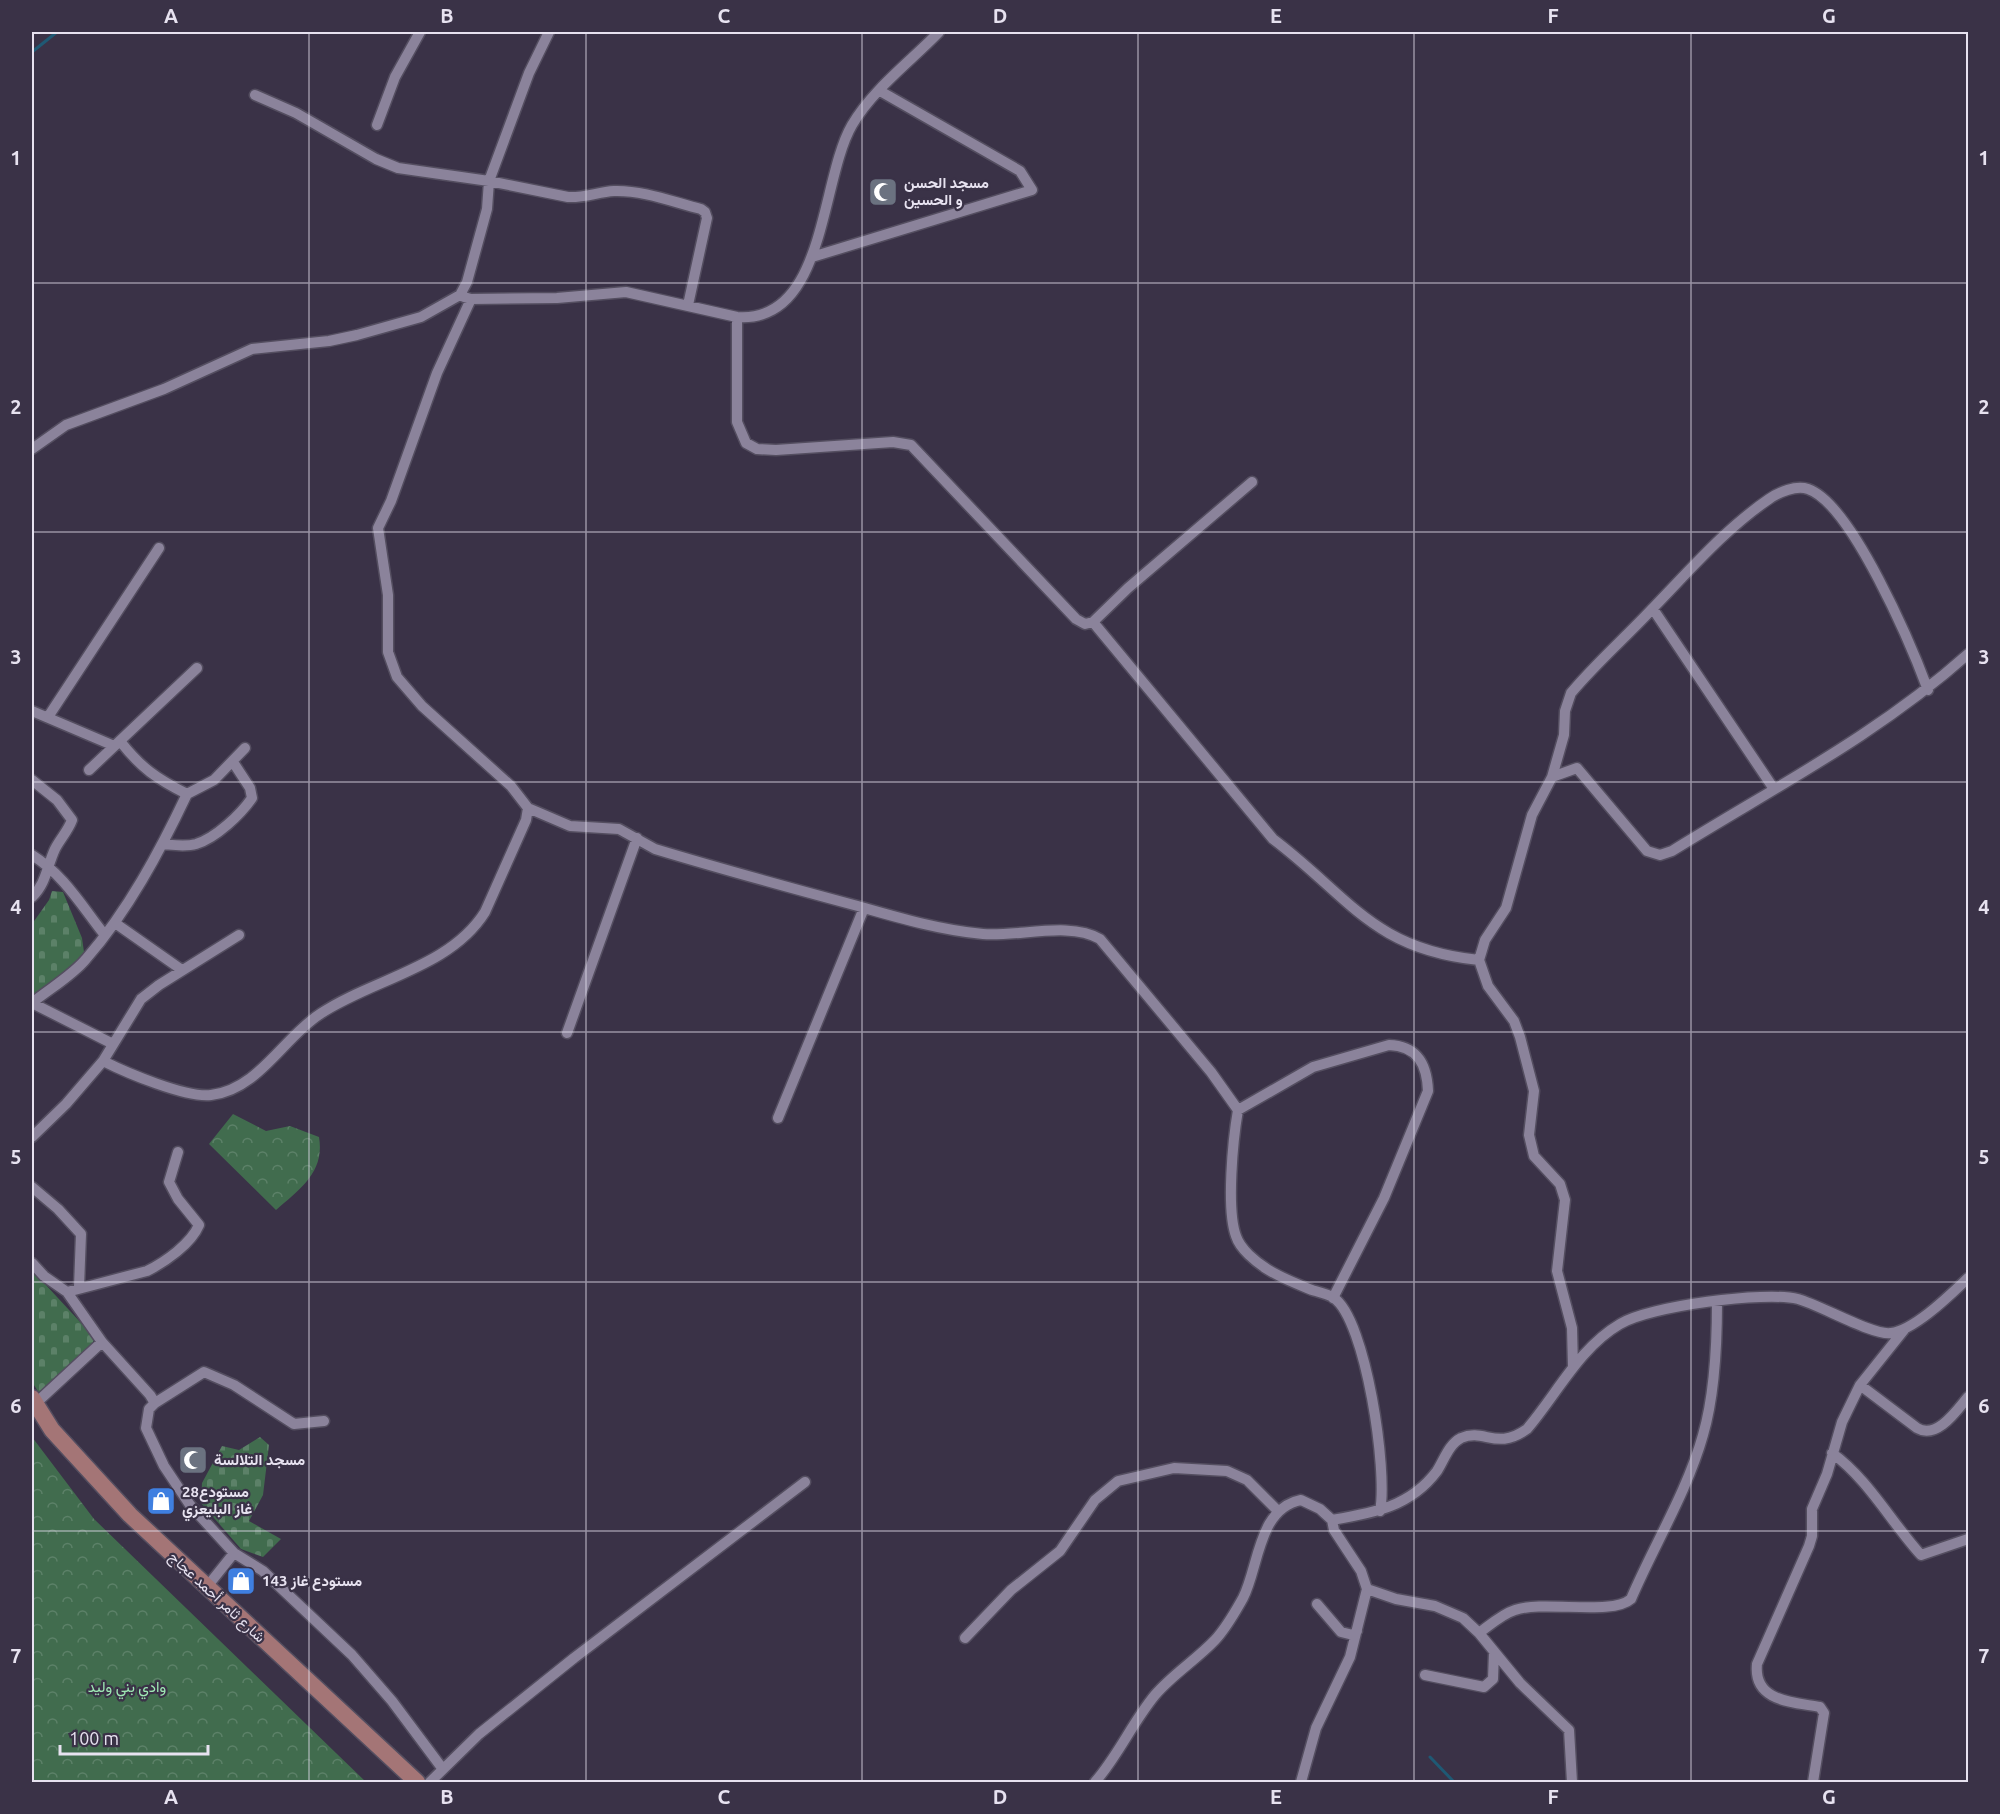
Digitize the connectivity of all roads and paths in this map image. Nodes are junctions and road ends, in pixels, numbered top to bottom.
1 (420, 32) edge
2 (549, 32) edge
3 (939, 32) edge
4 (880, 91) junction
5 (255, 94) dead end
6 (377, 125) dead end
7 (489, 181) junction
8 (812, 257) junction
9 (465, 297) junction
10 (688, 305) junction
11 (737, 316) junction
12 (32, 449) edge
13 (1252, 482) dead end
14 (159, 548) dead end
15 (1653, 609) junction
16 (1093, 622) junction
17 (1968, 654) edge
18 (197, 668) dead end
19 (1928, 690) junction
20 (32, 711) edge
21 (48, 717) junction
22 (116, 743) junction
23 (245, 748) dead end
24 (233, 762) junction
25 (89, 770) dead end
26 (1552, 777) junction
27 (32, 780) edge
28 (1774, 789) junction
29 (187, 794) junction
30 (528, 808) junction
31 (637, 838) junction
32 (162, 844) junction
33 (32, 855) edge
34 (50, 867) junction
35 (32, 897) edge
36 (864, 908) junction
37 (115, 923) junction
38 (104, 934) junction
39 (239, 935) dead end
40 (1479, 960) junction
41 (182, 970) junction
42 (567, 1033) dead end
43 (113, 1044) junction
44 (103, 1061) junction
45 (1238, 1110) junction
46 (778, 1118) dead end
47 (32, 1136) edge
48 (178, 1152) dead end
49 (32, 1187) edge
50 (32, 1263) edge
51 (1968, 1278) edge
52 (80, 1287) junction
53 (67, 1292) junction
54 (1333, 1298) junction
55 (1716, 1302) junction
56 (1904, 1329) junction
57 (1882, 1333) junction
58 (102, 1342) junction
59 (1888, 1348) junction
60 (1573, 1367) junction
61 (1860, 1385) junction
62 (1968, 1397) edge
63 (33, 1401) edge
64 (155, 1403) junction
65 (324, 1421) dead end
66 (1832, 1453) junction
67 (805, 1482) dead end
68 (1278, 1511) junction
69 (1380, 1511) junction
70 (1332, 1520) junction
71 (1968, 1539) edge
72 (234, 1552) junction
73 (206, 1588) junction
74 (1366, 1589) junction
75 (1317, 1604) dead end
76 (1357, 1631) junction
77 (1479, 1633) junction
78 (965, 1638) dead end
79 (1494, 1652) junction
80 (1425, 1675) dead end
81 (442, 1768) junction
82 (417, 1782) edge
83 (429, 1782) edge
84 (1095, 1782) edge
85 (1301, 1782) edge
86 (1572, 1782) edge
87 (1813, 1782) edge

1 - 6 street
2 - 7 street
3 - 4 street
4 - 8 street
4 - 8 street
5 - 7 street
7 - 9 street
7 - 10 street
8 - 11 street
9 - 10 street
9 - 12 street
9 - 30 street
10 - 11 street
11 - 16 street
13 - 16 street
14 - 21 street
15 - 19 street
15 - 26 street
15 - 28 street
16 - 40 street
17 - 19 street
18 - 22 street
19 - 28 street
20 - 21 street
21 - 22 street
22 - 25 street
22 - 29 street
23 - 24 street
24 - 29 street
24 - 32 street
26 - 28 street
26 - 40 street
27 - 34 street
29 - 32 street
30 - 31 street
30 - 44 street
31 - 36 street
31 - 42 street
32 - 37 street
33 - 34 street
34 - 35 street
34 - 38 street
36 - 45 street
36 - 46 street
37 - 38 street
37 - 41 street
38 - 43 street
39 - 41 street
40 - 60 street
41 - 43 street
43 - 44 street
44 - 47 street
45 - 54 street
45 - 54 street
48 - 52 street
49 - 52 street
50 - 53 street
51 - 56 street
52 - 53 street
53 - 58 street
54 - 69 street
55 - 57 street
55 - 60 street
55 - 77 street
56 - 57 street
56 - 59 street
57 - 59 street
58 - 63 street
58 - 64 street
59 - 61 street
60 - 69 street
61 - 62 street
61 - 66 street
63 - 73 main road, شارع ثامر أحمد عجاج
64 - 65 street
64 - 72 street
66 - 71 street
66 - 87 street
67 - 81 street
68 - 70 street
68 - 78 street
68 - 84 street
69 - 70 street
70 - 74 street
72 - 73 street
72 - 81 street
73 - 82 main road, شارع ثامر أحمد عجاج
74 - 76 street
74 - 77 street
75 - 76 street
76 - 85 street
77 - 79 street
79 - 80 street
79 - 86 street
81 - 83 street

